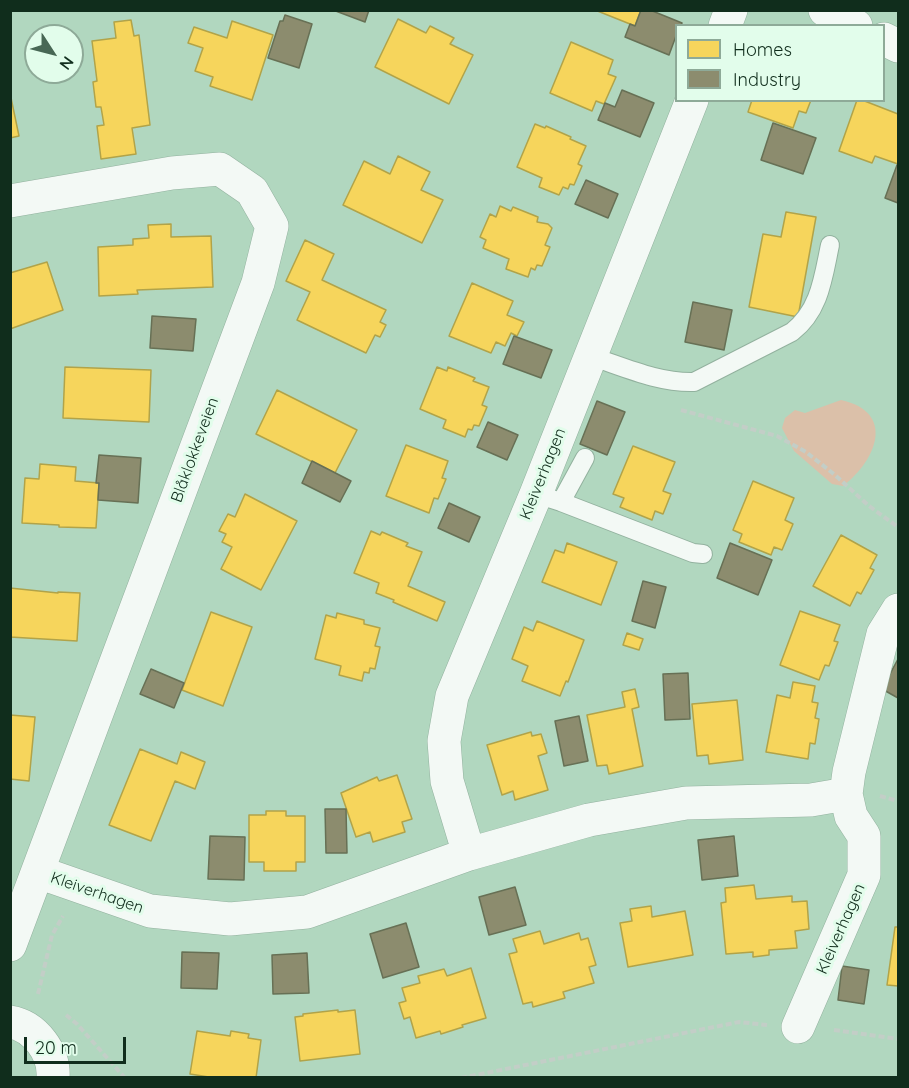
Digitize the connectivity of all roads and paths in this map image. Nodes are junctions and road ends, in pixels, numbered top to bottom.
1 (825, 10) edge
2 (852, 24) edge
3 (691, 102) edge
4 (10, 201) edge
5 (830, 245) dead end
6 (590, 356) junction
7 (677, 409) dead end
8 (585, 458) dead end
9 (549, 498) junction
10 (898, 527) edge
11 (703, 554) dead end
12 (898, 610) edge
13 (846, 794) junction
14 (469, 854) junction
15 (38, 872) junction
16 (77, 886) junction
17 (10, 945) edge
18 (38, 994) dead end
19 (10, 1022) edge
20 (798, 1028) junction
21 (898, 1039) edge
22 (53, 1077) edge
23 (461, 1077) edge

1 - 2 street
3 - 6 street, Kleiverhagen
4 - 15 street, Blåklokkeveien
5 - 6 lane
6 - 9 street, Kleiverhagen
7 - 10 path
8 - 9 lane
9 - 11 lane
9 - 14 street, Kleiverhagen
12 - 13 street, Kleiverhagen
13 - 14 street, Kleiverhagen
13 - 20 street, Kleiverhagen
14 - 16 street, Kleiverhagen
15 - 16 street, Kleiverhagen
15 - 17 street, Blåklokkeveien
16 - 18 path
19 - 22 street
20 - 21 path
20 - 23 path

